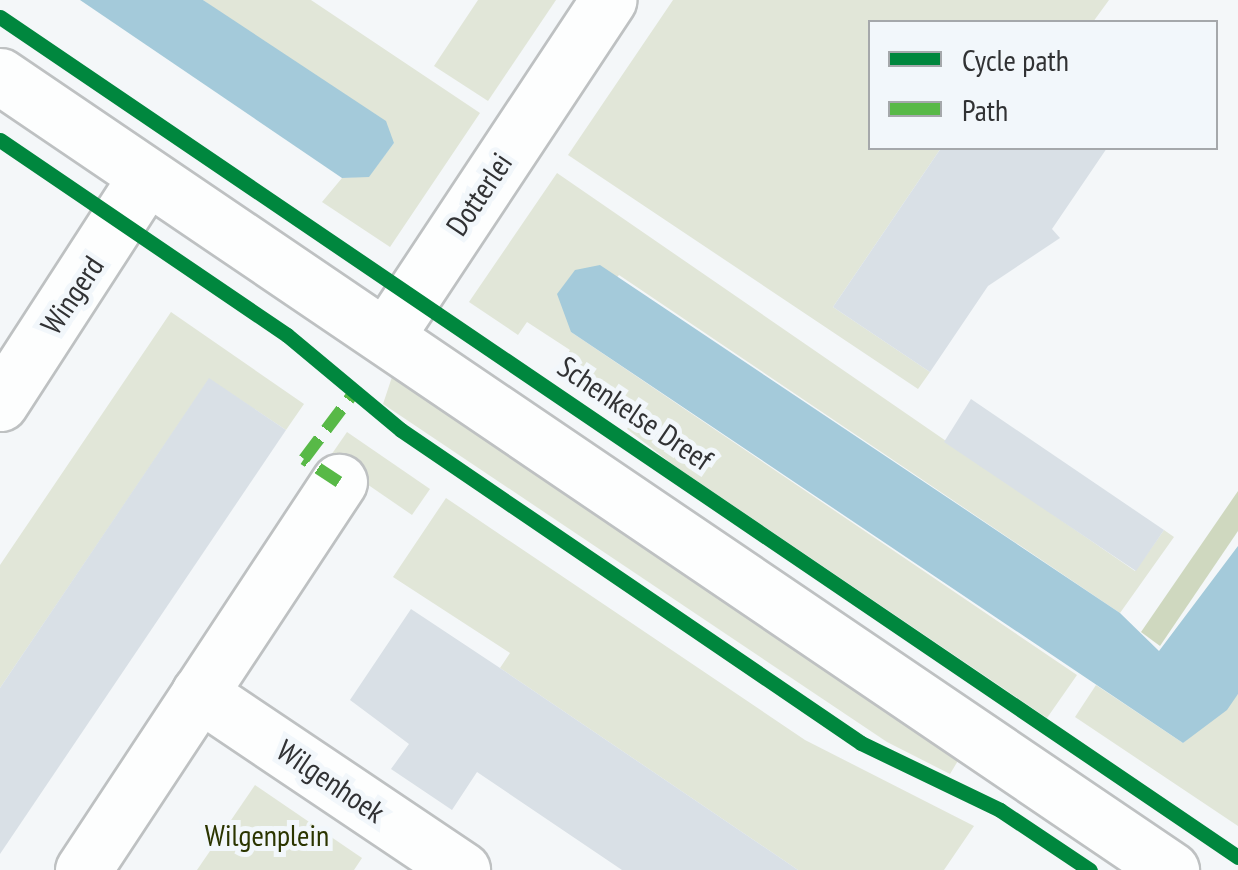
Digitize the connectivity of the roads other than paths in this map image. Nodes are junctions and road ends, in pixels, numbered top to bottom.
1 (608, 0) edge
2 (0, 76) edge
3 (147, 176) junction
4 (386, 336) junction
5 (0, 403) edge
6 (339, 482) dead end
7 (199, 693) junction
8 (83, 870) edge
9 (462, 870) edge
10 (1171, 870) edge

1 - 4 street, Dotterlei
2 - 3 street
3 - 4 street
3 - 5 street, Wingerd
4 - 10 street
6 - 7 street
7 - 8 street
7 - 9 street, Wilgenhoek

